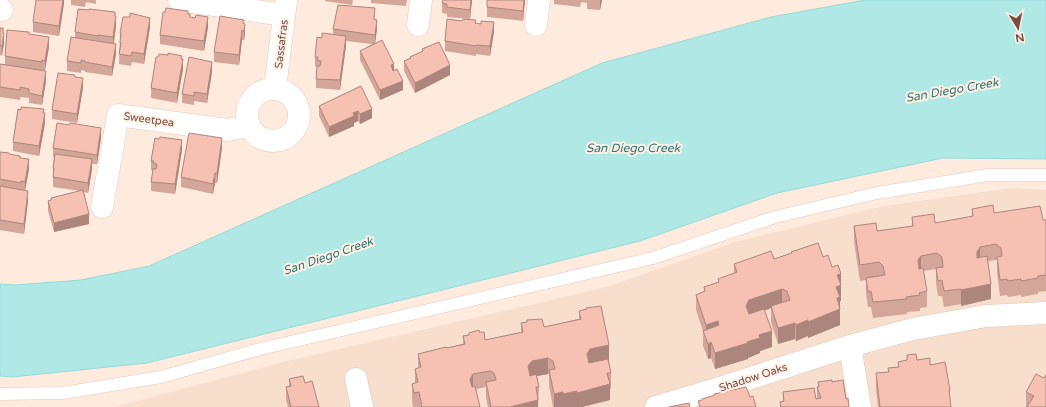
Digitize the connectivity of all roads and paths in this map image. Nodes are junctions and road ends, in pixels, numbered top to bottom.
1 (179, 0) edge
2 (421, 0) edge
3 (539, 0) edge
4 (285, 7) edge
5 (418, 25) dead end
6 (536, 26) dead end
7 (275, 88) junction
8 (248, 126) junction
9 (1046, 175) edge
10 (102, 207) dead end
11 (1046, 313) edge
12 (850, 346) junction
13 (356, 378) dead end
14 (0, 394) edge
15 (362, 407) edge
16 (656, 407) edge
17 (860, 407) edge

1 - 4 street
2 - 5 street
3 - 6 street
4 - 7 street, Sassafras
7 - 8 street
7 - 8 street
8 - 10 street, Sweetpea
9 - 14 lane
11 - 12 street, Shadow Oaks
12 - 16 street, Shadow Oaks
12 - 17 street
13 - 15 street

